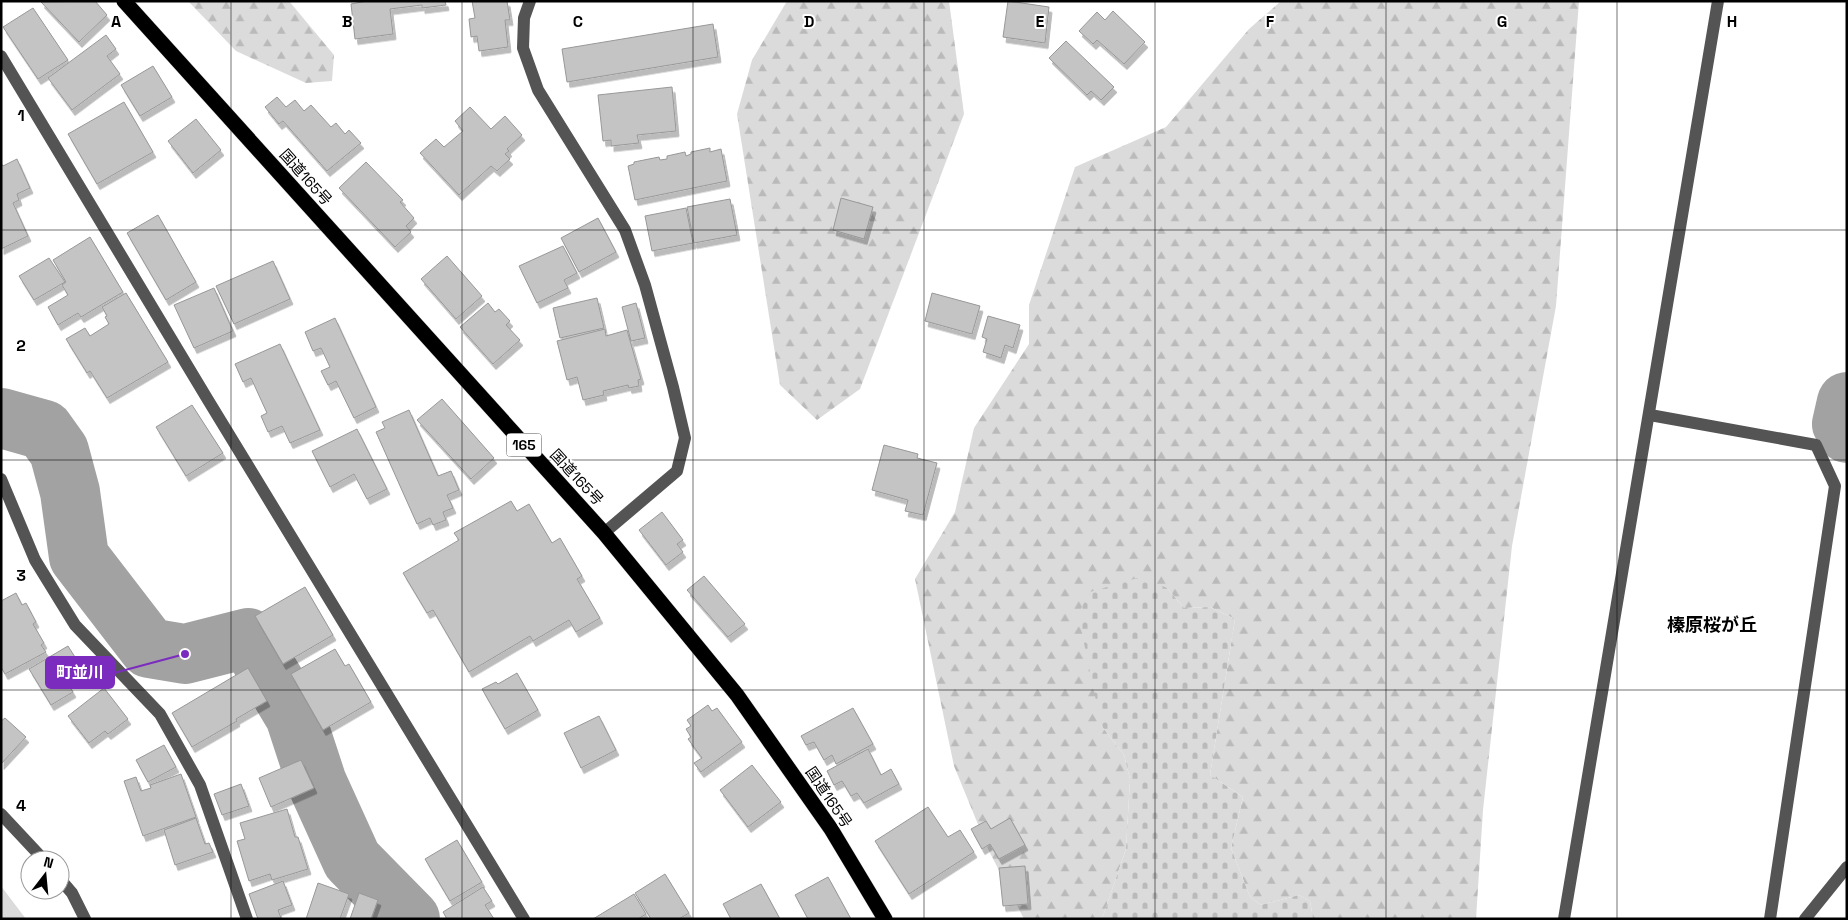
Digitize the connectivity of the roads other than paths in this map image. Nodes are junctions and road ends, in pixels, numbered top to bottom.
1 (124, 1) edge
2 (530, 1) edge
3 (1718, 1) edge
4 (1, 56) edge
5 (1650, 415) junction
6 (1, 480) edge
7 (604, 533) junction
8 (1, 814) edge
9 (35, 850) edge
10 (1847, 867) edge
11 (70, 891) edge
12 (85, 919) edge
13 (247, 919) edge
14 (524, 919) edge
15 (885, 919) edge
16 (1564, 919) edge
17 (1770, 919) edge
18 (1805, 919) edge

1 - 7 highway, 国道165号 / 165
2 - 7 street
3 - 5 street
4 - 14 street
5 - 16 street
5 - 17 street
6 - 13 street
7 - 15 highway, 国道165号 / 165
8 - 9 street
10 - 18 street
11 - 12 street

